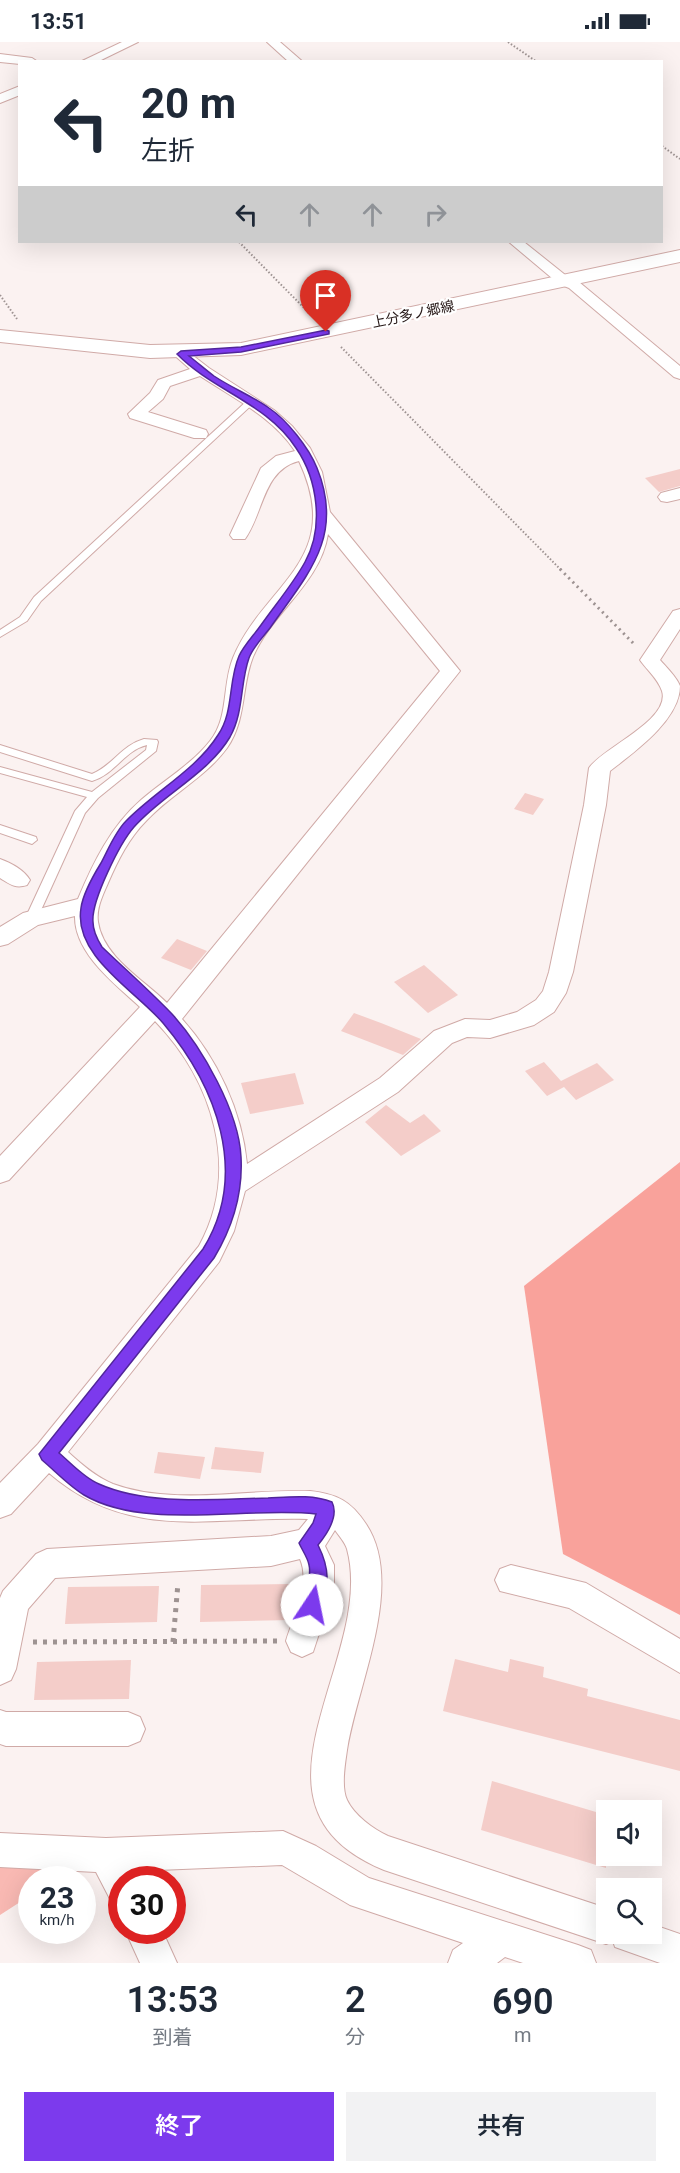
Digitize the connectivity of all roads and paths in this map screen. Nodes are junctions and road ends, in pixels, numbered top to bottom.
1 (132, 42) edge
2 (273, 42) edge
3 (508, 42) edge
4 (14, 47) dead end
5 (1, 58) edge
6 (18, 60) edge
7 (91, 60) edge
8 (295, 60) edge
9 (534, 60) edge
10 (18, 91) edge
11 (0, 99) edge
12 (663, 147) edge
13 (680, 159) edge
14 (240, 243) edge
15 (517, 243) edge
16 (680, 256) edge
17 (564, 281) junction
18 (0, 295) edge
19 (326, 332) junction
20 (10, 337) edge
21 (181, 354) junction
22 (200, 371) junction
23 (680, 374) edge
24 (252, 401) junction
25 (200, 434) dead end
26 (305, 454) junction
27 (322, 514) junction
28 (240, 535) dead end
29 (680, 615) edge
30 (0, 634) edge
31 (650, 660) junction
32 (0, 748) edge
33 (0, 770) edge
34 (94, 796) junction
35 (0, 829) edge
36 (32, 840) dead end
37 (0, 867) edge
38 (19, 880) dead end
39 (87, 905) junction
40 (31, 920) junction
41 (0, 938) edge
42 (161, 1012) junction
43 (0, 1173) edge
44 (233, 1186) junction
45 (48, 1454) junction
46 (0, 1504) edge
47 (326, 1507) junction
48 (308, 1543) junction
49 (181, 1556) junction
50 (511, 1580) dead end
51 (302, 1641) joint
52 (173, 1642) junction
53 (2, 1656) edge
54 (680, 1657) edge
55 (0, 1727) edge
56 (128, 1729) dead end
57 (0, 1850) edge
58 (106, 1855) junction
59 (112, 1866) edge
60 (596, 1922) edge
61 (501, 1938) junction
62 (150, 1944) edge
63 (657, 1944) edge
64 (680, 1952) edge
65 (159, 1963) edge
66 (466, 1963) edge
67 (578, 1963) edge

1 - 7 street
2 - 8 street
3 - 9 path
4 - 5 street
5 - 6 street
10 - 11 street
12 - 13 path
14 - 19 path
15 - 17 street
16 - 17 main road, 上分多ノ郷線
17 - 19 main road, 上分多ノ郷線
17 - 23 street
18 - 20 path
19 - 21 main road, 上分多ノ郷線
19 - 31 path
20 - 21 main road, 上分多ノ郷線
21 - 22 street
22 - 24 street
22 - 25 street
24 - 26 street
24 - 30 lane
26 - 27 street
26 - 28 street
27 - 39 street
27 - 42 street
29 - 31 street
31 - 44 street
32 - 34 lane
33 - 34 lane
34 - 40 lane
35 - 36 lane
37 - 38 street
39 - 40 street
39 - 42 street
40 - 41 street
42 - 43 street
42 - 44 street
44 - 45 street
45 - 46 street
45 - 47 street
47 - 48 street
47 - 60 street
48 - 49 street
48 - 51 street
49 - 52 path
49 - 53 street
50 - 54 street
51 - 52 path
52 - 53 path
55 - 56 street
57 - 58 street
58 - 59 street
58 - 61 street
61 - 66 street
61 - 67 street
62 - 65 street
63 - 64 street

